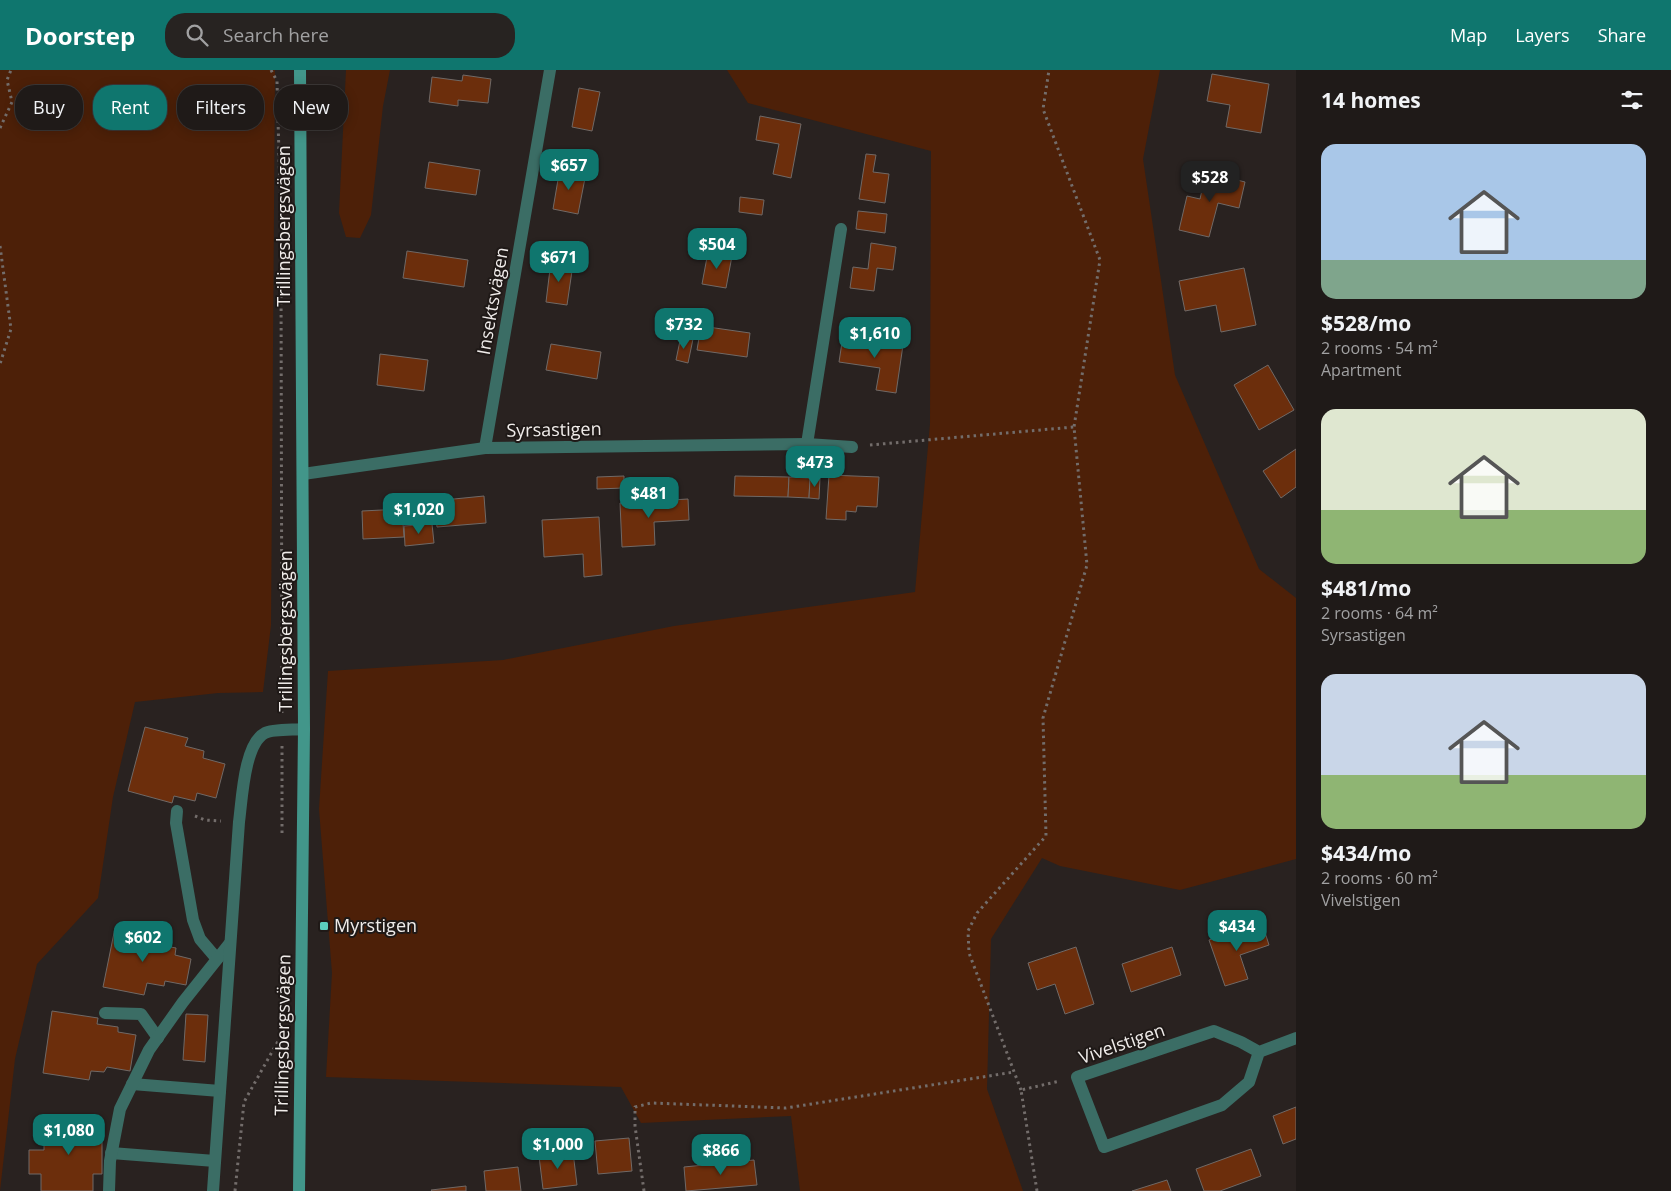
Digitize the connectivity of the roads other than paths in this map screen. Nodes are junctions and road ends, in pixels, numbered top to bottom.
1 (300, 70) edge
2 (550, 70) edge
3 (841, 228) dead end
4 (807, 444) junction
5 (852, 447) road end
6 (485, 448) junction
7 (303, 474) junction
8 (304, 729) junction
9 (177, 811) road end
10 (230, 943) junction
11 (217, 960) junction
12 (105, 1013) dead end
13 (158, 1038) junction
14 (1296, 1038) edge
15 (1259, 1052) junction
16 (132, 1084) junction
17 (220, 1091) junction
18 (111, 1153) junction
19 (215, 1161) junction
20 (109, 1191) edge
21 (212, 1191) edge
22 (299, 1191) edge

1 - 7 street, Trillingsbergsvägen
2 - 6 street, Insektsvägen
3 - 4 street
4 - 5 street, Syrsastigen
4 - 6 street, Syrsastigen
6 - 7 street, Syrsastigen
7 - 8 street, Trillingsbergsvägen
8 - 10 street
8 - 22 street, Trillingsbergsvägen
9 - 11 street
10 - 11 street
10 - 17 street
11 - 13 street
12 - 13 street
13 - 16 street
14 - 15 street
15 - 15 street, Vivelstigen
16 - 17 street
16 - 18 street
17 - 19 street
18 - 19 street
18 - 20 street
19 - 21 street

